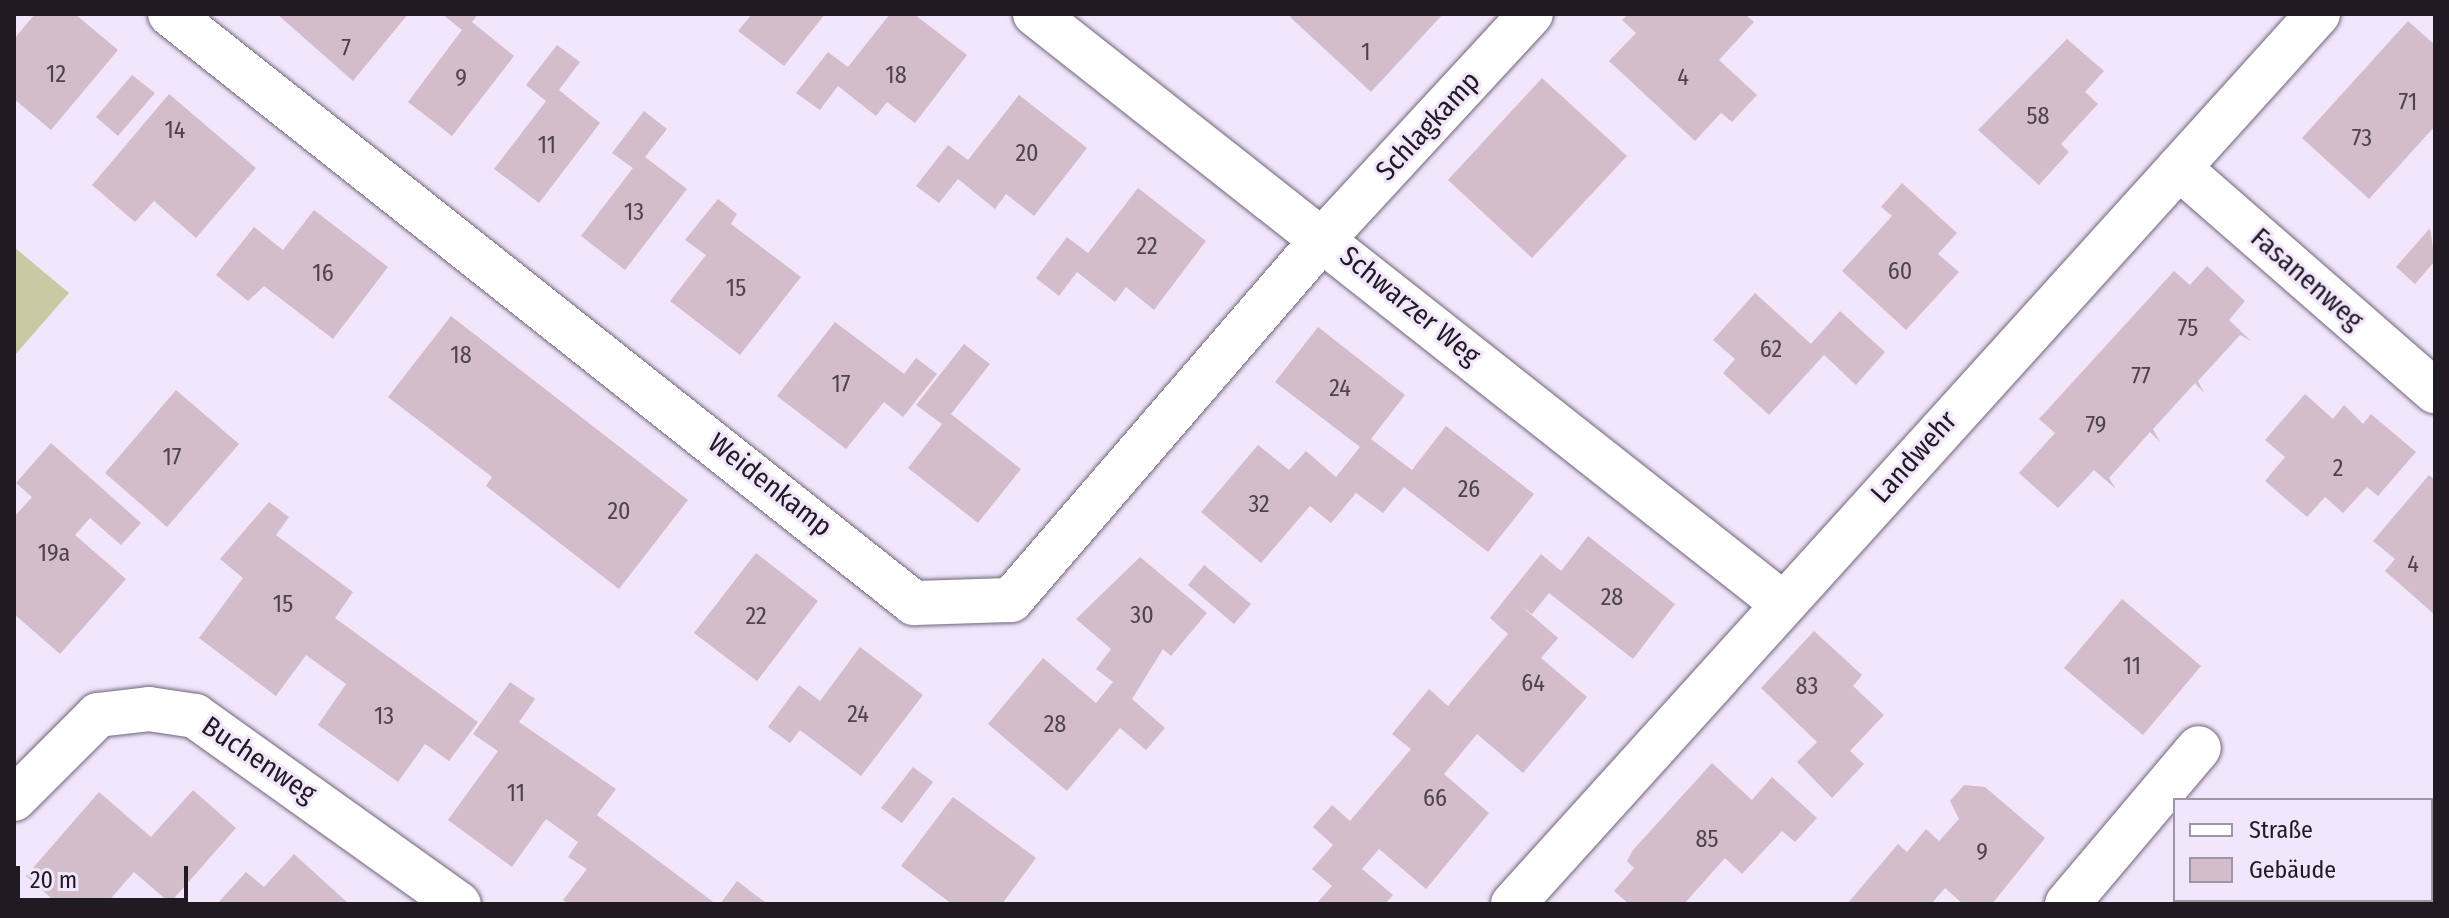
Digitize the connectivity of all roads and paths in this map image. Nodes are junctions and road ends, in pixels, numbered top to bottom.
1 (170, 14) edge
2 (1035, 14) edge
3 (1531, 14) edge
4 (2318, 14) edge
5 (2179, 168) junction
6 (1324, 238) junction
7 (2435, 391) edge
8 (1781, 602) junction
9 (2199, 748) dead end
10 (14, 799) edge
11 (459, 904) edge
12 (1513, 904) edge
13 (2067, 904) edge

1 - 6 street, Weidenkamp
2 - 6 street, Schwarzer Weg
3 - 6 street, Schlagkamp
4 - 5 street, Landwehr
5 - 7 street, Fasanenweg
5 - 8 street, Landwehr
6 - 8 street, Schwarzer Weg
8 - 12 street, Landwehr
9 - 13 street
10 - 11 street, Buchenweg

